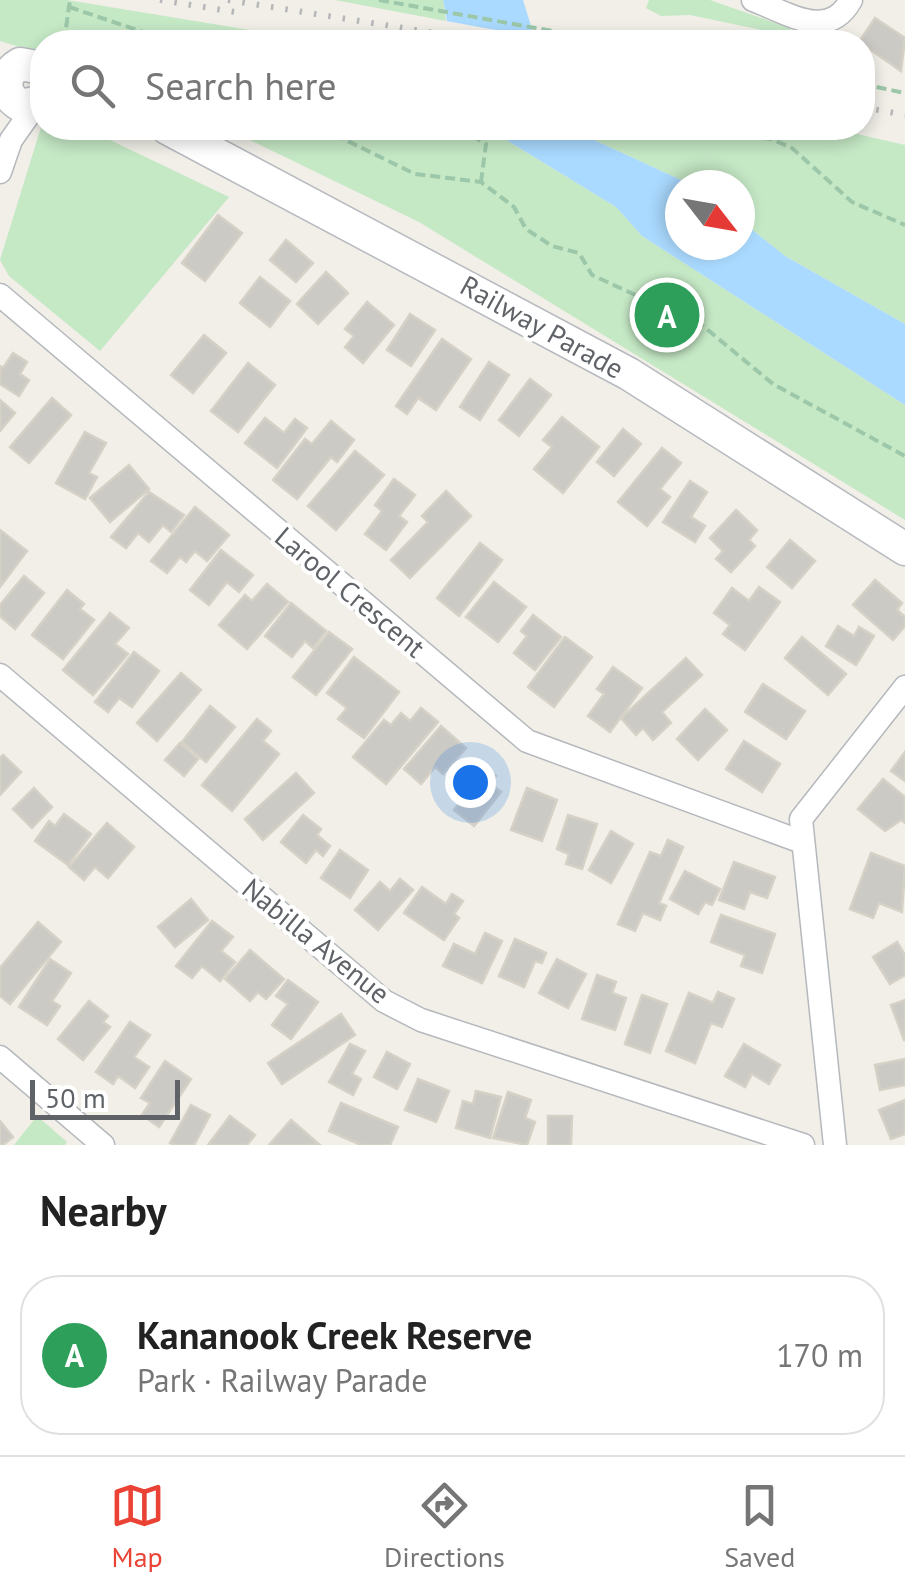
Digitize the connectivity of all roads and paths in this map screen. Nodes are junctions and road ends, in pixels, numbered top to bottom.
1 (70, 0) edge
2 (378, 0) edge
3 (753, 0) edge
4 (852, 0) edge
5 (69, 7) junction
6 (66, 30) edge
7 (137, 30) edge
8 (546, 30) edge
9 (875, 87) edge
10 (23, 90) edge
11 (905, 93) edge
12 (190, 140) edge
13 (345, 140) edge
14 (479, 140) edge
15 (774, 140) edge
16 (4, 157) edge
17 (481, 182) junction
18 (905, 225) edge
19 (0, 294) edge
20 (905, 456) edge
21 (905, 549) edge
22 (0, 676) edge
23 (905, 687) edge
24 (802, 833) junction
25 (0, 1057) edge
26 (831, 1144) edge
27 (103, 1145) edge
28 (803, 1145) edge

1 - 5 path
2 - 8 path
3 - 4 street
5 - 6 path
5 - 7 path
9 - 11 path
10 - 16 street
12 - 21 street, Railway Parade
13 - 17 path
14 - 17 path
15 - 18 path
17 - 20 path
19 - 24 street, Larool Crescent
22 - 28 street, Nabilla Avenue
23 - 24 street
24 - 26 street
25 - 27 street

